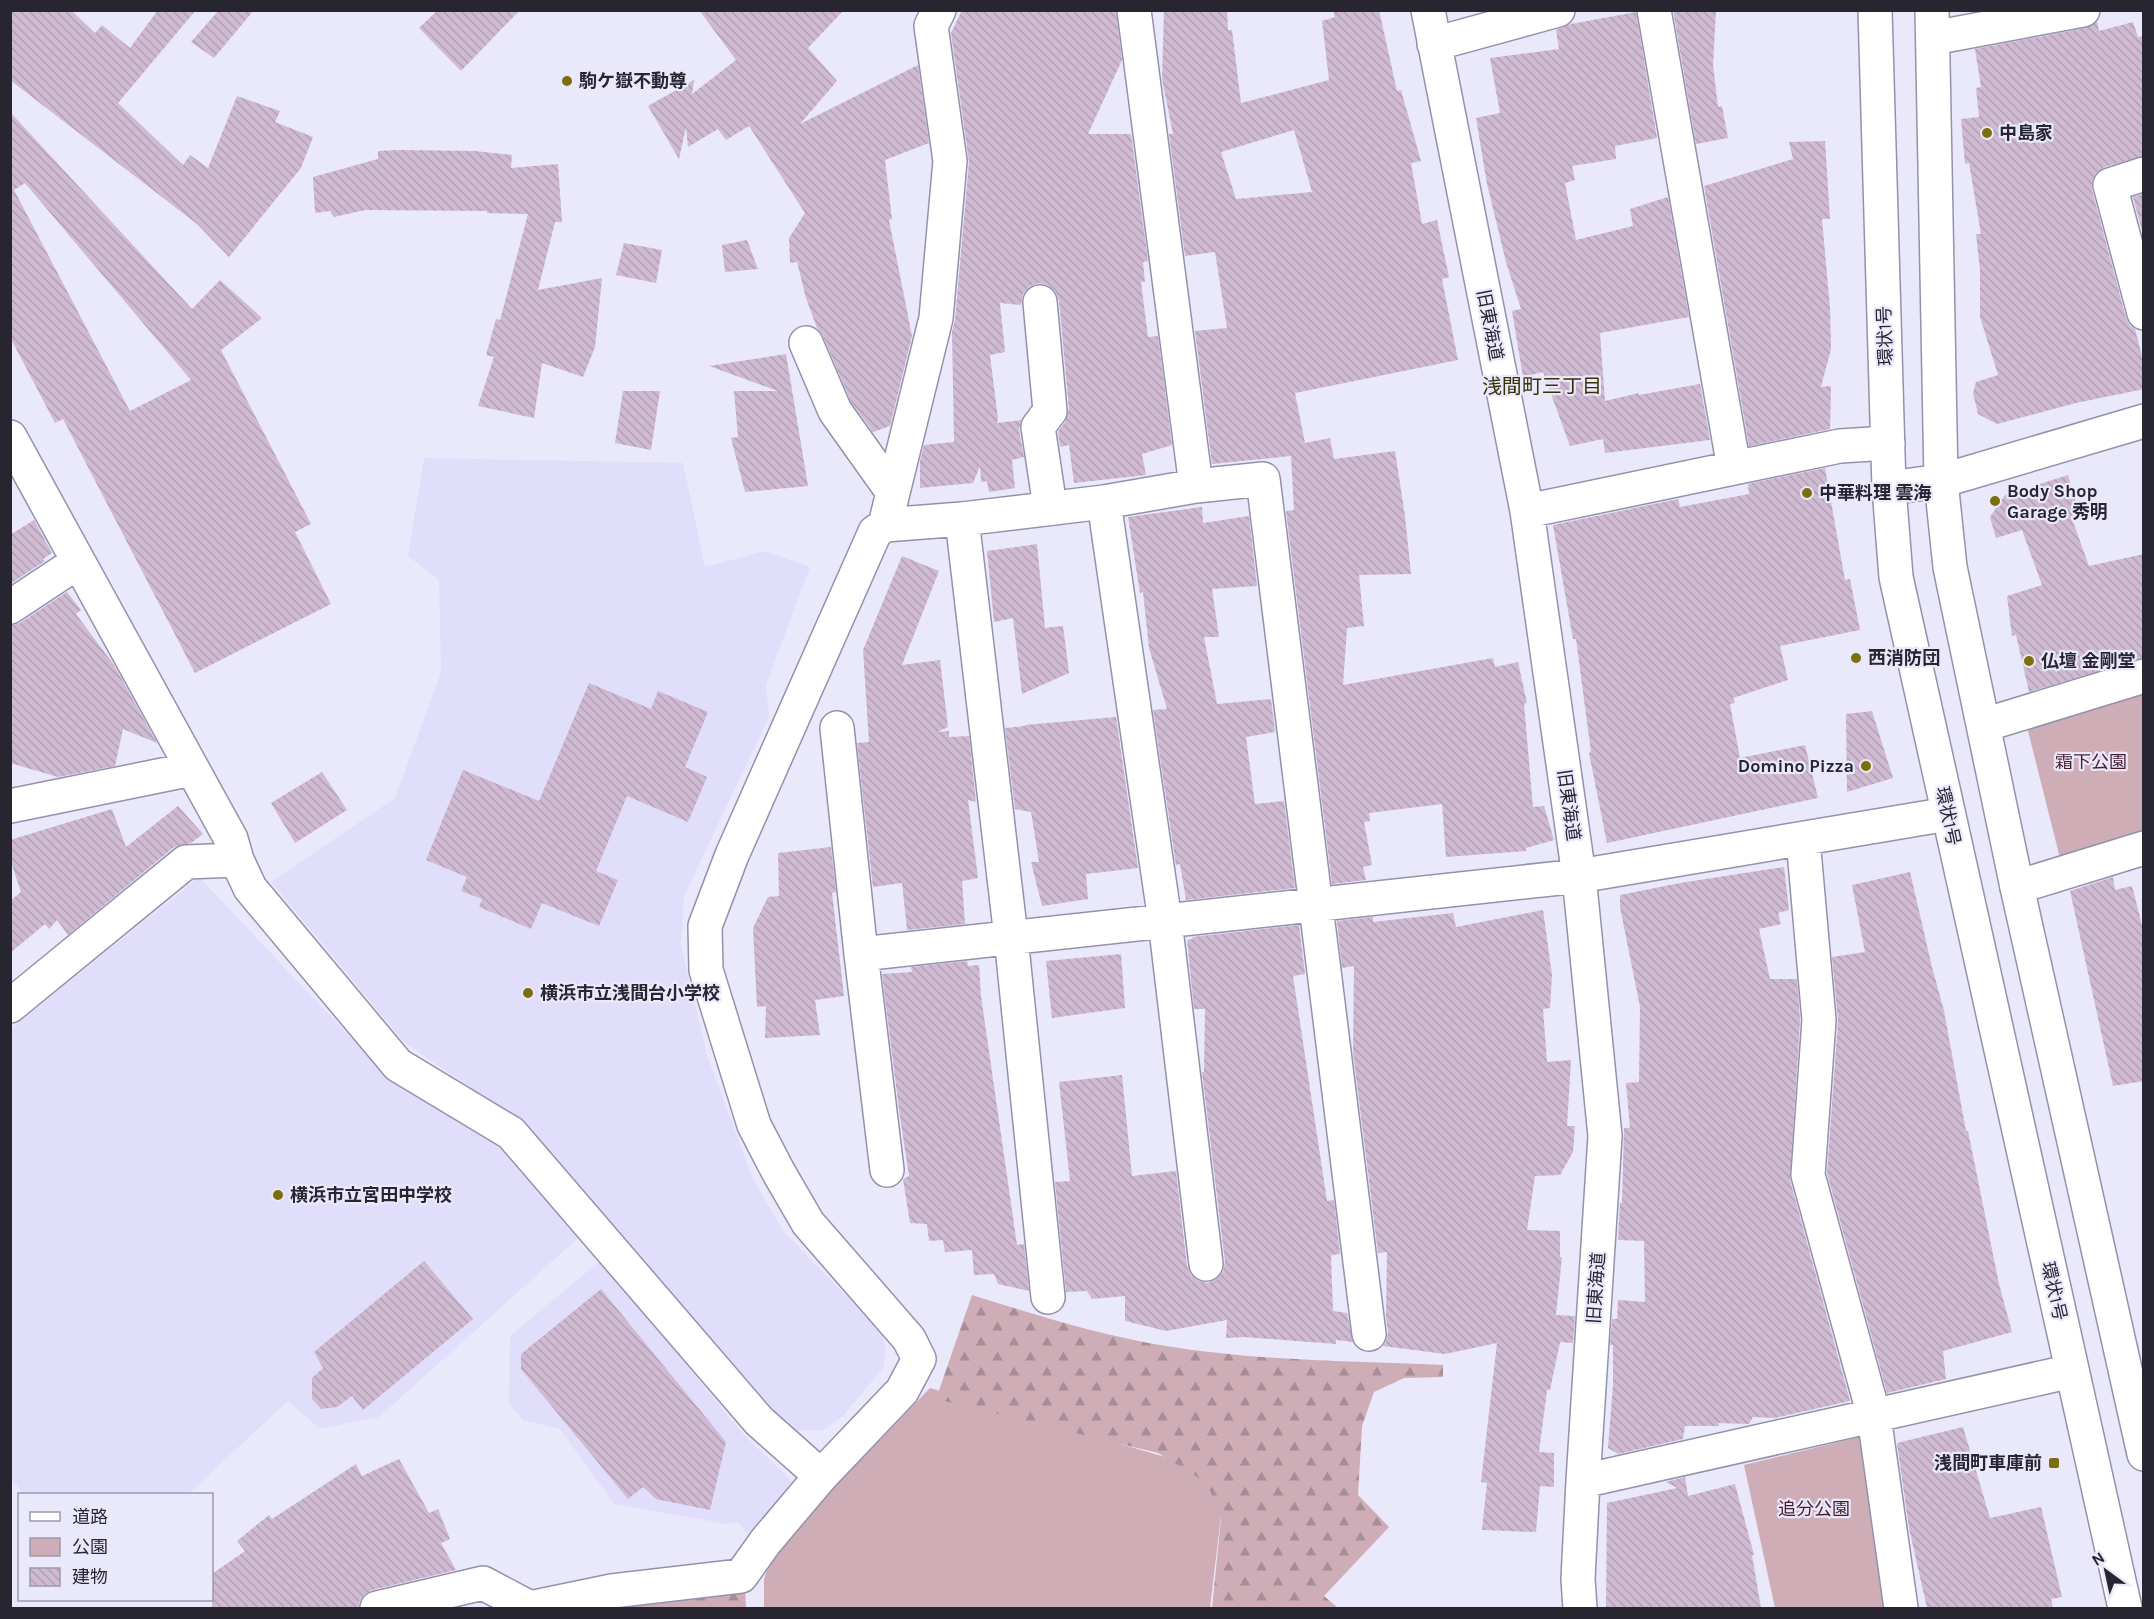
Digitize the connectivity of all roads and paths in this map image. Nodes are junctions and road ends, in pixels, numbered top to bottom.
1 (939, 10) edge
2 (1134, 10) edge
3 (1428, 10) edge
4 (1558, 10) edge
5 (1654, 10) edge
6 (1875, 10) edge
7 (2083, 10) edge
8 (1932, 25) edge
9 (1434, 44) junction
10 (2144, 174) edge
11 (1040, 302) dead end
12 (2144, 313) edge
13 (806, 343) dead end
14 (2144, 421) edge
15 (10, 437) edge
16 (1888, 443) junction
17 (1734, 468) junction
18 (1941, 482) junction
19 (1196, 486) junction
20 (1889, 488) junction
21 (892, 491) junction
22 (1104, 502) junction
23 (1050, 507) junction
24 (1527, 512) junction
25 (962, 519) junction
26 (885, 525) junction
27 (78, 562) junction
28 (10, 607) edge
29 (2144, 675) edge
30 (1984, 725) junction
31 (837, 728) dead end
32 (192, 769) junction
33 (10, 806) edge
34 (1948, 814) junction
35 (1803, 839) junction
36 (2144, 848) edge
37 (237, 860) junction
38 (1579, 876) junction
39 (2018, 887) junction
40 (1315, 905) junction
41 (1165, 921) junction
42 (1011, 938) junction
43 (861, 954) junction
44 (10, 1006) edge
45 (887, 1170) dead end
46 (1206, 1264) dead end
47 (1048, 1298) dead end
48 (1370, 1334) dead end
49 (2072, 1371) junction
50 (1874, 1416) junction
51 (2144, 1454) edge
52 (821, 1476) junction
53 (1583, 1481) junction
54 (491, 1596) edge
55 (377, 1608) edge
56 (1580, 1608) edge
57 (1901, 1608) edge
58 (2125, 1608) edge

1 - 21 street
2 - 19 street
3 - 9 street, 旧東海道
4 - 9 street
5 - 17 street
6 - 16 street, 環状1号
7 - 8 street
8 - 18 street
9 - 24 street, 旧東海道
10 - 12 street
11 - 23 street
13 - 21 street
14 - 18 street
15 - 27 street
16 - 17 street
16 - 20 street, 環状1号
17 - 24 street
18 - 20 street
18 - 30 street
19 - 22 street
19 - 40 street
20 - 34 street, 環状1号
21 - 26 street
22 - 23 street
22 - 41 street
23 - 25 street
24 - 38 street, 旧東海道
25 - 26 street
25 - 42 street
26 - 52 street
27 - 28 street
27 - 32 street
29 - 30 street
30 - 39 street
31 - 43 street
32 - 33 street
32 - 37 street
34 - 35 street
34 - 49 street, 環状1号
35 - 38 street
35 - 50 street
36 - 39 street
37 - 44 street
37 - 52 street
38 - 40 street
38 - 53 street, 旧東海道
39 - 51 street
40 - 41 street
40 - 48 street
41 - 42 street
41 - 46 street
42 - 43 street
42 - 47 street
43 - 45 street
49 - 50 street
49 - 58 street, 環状1号
50 - 53 street
50 - 57 street
52 - 54 street
53 - 56 street, 旧東海道
54 - 55 street

